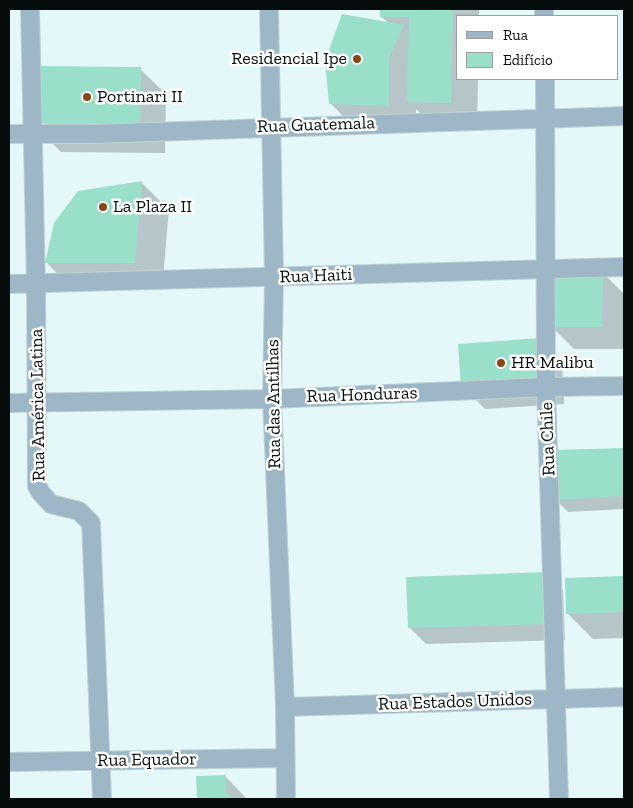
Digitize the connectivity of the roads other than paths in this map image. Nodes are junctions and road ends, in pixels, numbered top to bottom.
1 (30, 9) edge
2 (268, 9) edge
3 (545, 80) edge
4 (624, 116) edge
5 (545, 117) junction
6 (270, 127) junction
7 (9, 134) edge
8 (31, 134) junction
9 (624, 267) edge
10 (546, 269) junction
11 (274, 277) junction
12 (9, 284) edge
13 (36, 285) junction
14 (624, 386) edge
15 (546, 387) junction
16 (272, 399) junction
17 (37, 403) junction
18 (9, 404) edge
19 (624, 697) edge
20 (555, 699) junction
21 (285, 707) junction
22 (285, 758) junction
23 (100, 761) junction
24 (9, 762) edge
25 (102, 799) edge
26 (286, 799) edge
27 (559, 799) edge

1 - 8 street, Rua América Latina
2 - 6 street, Rua das Antilhas
3 - 5 street, Rua Chile
4 - 5 street, Rua Guatemala
5 - 6 street, Rua Guatemala
5 - 10 street, Rua Chile
6 - 8 street, Rua Guatemala
6 - 11 street, Rua das Antilhas
7 - 8 street, Rua Guatemala
8 - 13 street, Rua América Latina
9 - 10 street, Rua Haiti
10 - 11 street, Rua Haiti
10 - 15 street, Rua Chile
11 - 13 street, Rua Haiti
11 - 16 street, Rua das Antilhas
12 - 13 street, Rua Haiti
13 - 17 street, Rua América Latina
14 - 15 street, Rua Honduras
15 - 16 street, Rua Honduras
15 - 20 street, Rua Chile
16 - 17 street, Rua Honduras
16 - 21 street, Rua das Antilhas
17 - 18 street, Rua Honduras
17 - 23 street, Rua América Latina
19 - 20 street, Rua Estados Unidos
20 - 21 street, Rua Estados Unidos
20 - 27 street, Rua Chile
21 - 22 street, Rua das Antilhas
22 - 23 street, Rua Equador
22 - 26 street, Rua das Antilhas
23 - 24 street, Rua Equador
23 - 25 street, Rua América Latina

